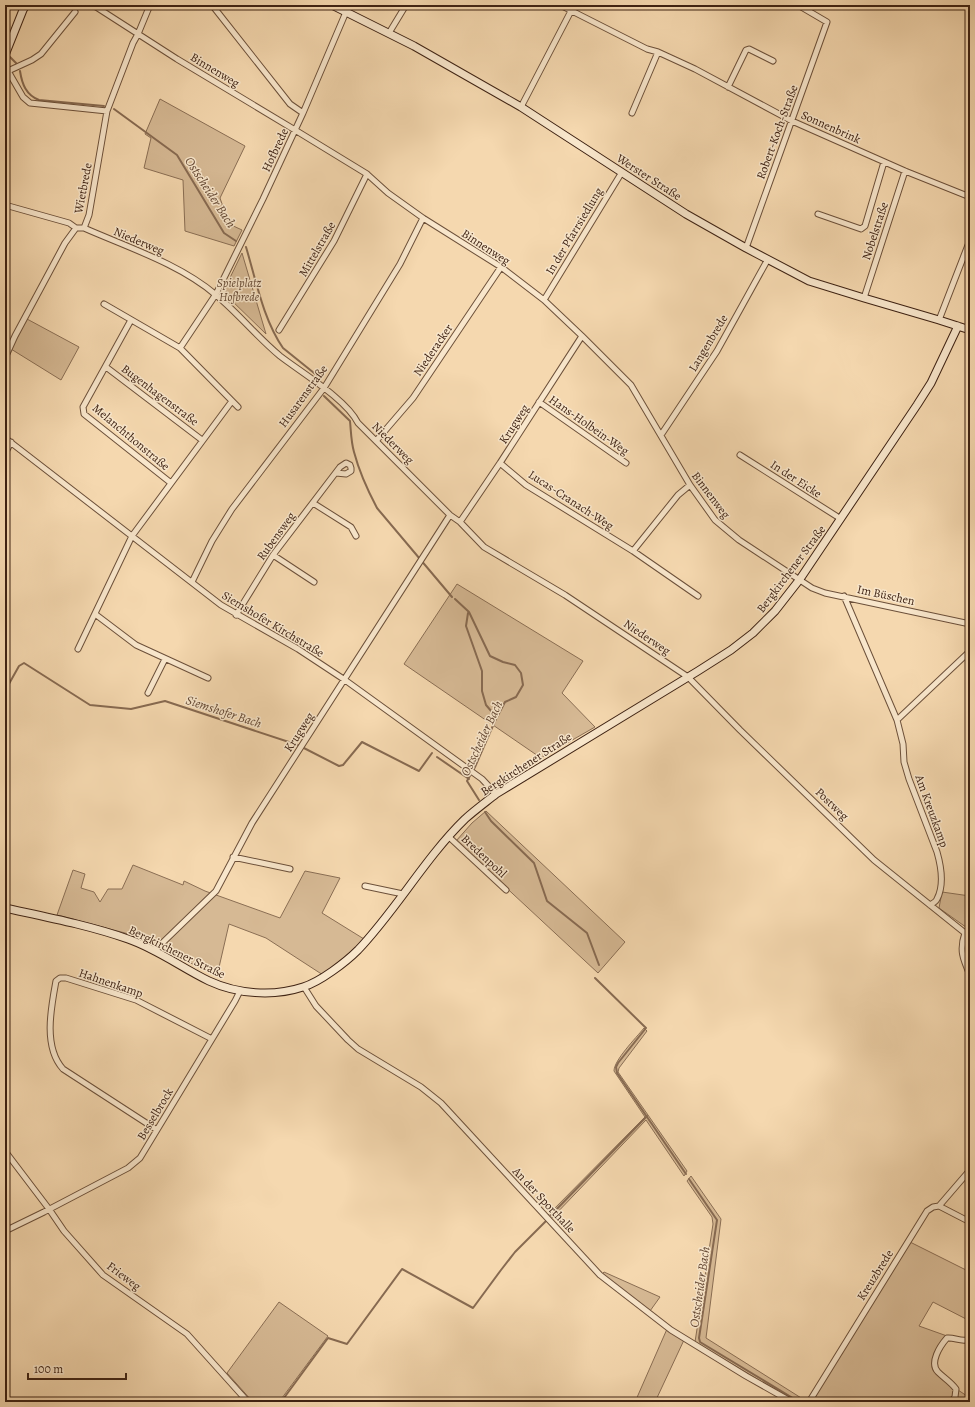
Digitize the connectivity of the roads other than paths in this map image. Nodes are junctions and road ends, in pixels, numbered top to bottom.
1 (26, 5) edge
2 (93, 5) edge
3 (150, 5) edge
4 (212, 5) edge
5 (332, 5) edge
6 (406, 5) edge
7 (560, 5) edge
8 (798, 5) edge
9 (571, 10) junction
10 (75, 12) dead end
11 (346, 12) junction
12 (389, 33) junction
13 (138, 34) junction
14 (658, 52) junction
15 (5, 55) edge
16 (773, 61) dead end
17 (6, 71) edge
18 (728, 87) junction
19 (521, 107) junction
20 (107, 112) junction
21 (303, 113) junction
22 (632, 113) dead end
23 (792, 121) junction
24 (295, 130) junction
25 (884, 162) junction
26 (905, 171) junction
27 (622, 172) junction
28 (367, 174) junction
29 (970, 197) edge
30 (5, 205) edge
31 (818, 214) dead end
32 (423, 218) junction
33 (76, 228) junction
34 (84, 228) junction
35 (970, 240) edge
36 (746, 248) junction
37 (768, 259) junction
38 (500, 267) junction
39 (216, 294) junction
40 (864, 298) junction
41 (544, 300) junction
42 (104, 304) dead end
43 (131, 320) junction
44 (939, 320) junction
45 (958, 326) junction
46 (280, 330) dead end
47 (970, 330) edge
48 (582, 336) junction
49 (180, 348) junction
50 (5, 358) edge
51 (106, 366) junction
52 (324, 388) junction
53 (232, 401) junction
54 (539, 402) junction
55 (238, 407) dead end
56 (660, 435) junction
57 (5, 438) edge
58 (202, 440) junction
59 (376, 441) junction
60 (11, 442) junction
61 (5, 454) edge
62 (740, 455) dead end
63 (500, 463) junction
64 (626, 464) dead end
65 (336, 473) dead end
66 (171, 483) junction
67 (690, 485) junction
68 (313, 503) junction
69 (450, 515) junction
70 (840, 519) junction
71 (460, 522) junction
72 (132, 536) junction
73 (356, 536) dead end
74 (633, 552) junction
75 (273, 555) junction
76 (800, 579) junction
77 (192, 582) junction
78 (314, 582) dead end
79 (698, 596) dead end
80 (844, 596) junction
81 (95, 614) junction
82 (236, 615) junction
83 (970, 624) edge
84 (78, 649) dead end
85 (970, 651) edge
86 (165, 659) junction
87 (688, 677) junction
88 (208, 678) dead end
89 (345, 680) junction
90 (148, 693) dead end
91 (897, 720) junction
92 (496, 794) junction
93 (449, 837) junction
94 (233, 857) junction
95 (290, 869) dead end
96 (365, 886) dead end
97 (506, 890) dead end
98 (403, 894) junction
99 (930, 905) junction
100 (5, 908) edge
101 (968, 934) edge
102 (154, 951) junction
103 (970, 975) edge
104 (304, 987) junction
105 (240, 991) junction
106 (212, 1039) junction
107 (157, 1130) junction
108 (5, 1151) edge
109 (970, 1170) edge
110 (939, 1206) junction
111 (49, 1209) junction
112 (970, 1222) edge
113 (5, 1231) edge
114 (970, 1339) edge
115 (245, 1401) edge
116 (792, 1402) edge
117 (808, 1402) edge
118 (951, 1402) edge

1 - 15 street
2 - 13 street, Binnenweg
3 - 13 street, Wietbrede
4 - 21 street
5 - 11 street, Werster Straße
6 - 12 street
7 - 9 street, Sonnenbrink
8 - 23 street, Robert-Koch-Straße
9 - 14 street, Sonnenbrink
9 - 19 street
10 - 17 street
11 - 12 street, Werster Straße
11 - 21 street, Hofbrede
12 - 19 street, Werster Straße
13 - 20 street, Wietbrede
13 - 24 street, Binnenweg
14 - 18 street, Sonnenbrink
14 - 22 street
16 - 18 street
17 - 20 street
18 - 23 street, Sonnenbrink
19 - 27 street, Werster Straße
20 - 34 street, Wietbrede
21 - 24 street, Hofbrede
23 - 25 street, Sonnenbrink
23 - 36 street, Robert-Koch-Straße
24 - 28 street, Binnenweg
24 - 39 street, Hofbrede
25 - 26 street, Sonnenbrink
25 - 31 street
26 - 29 street, Sonnenbrink
26 - 40 street, Nobelstraße
27 - 36 street, Werster Straße
27 - 41 street, In der Pfarrsiedlung
28 - 32 street, Binnenweg
28 - 46 street, Mittelstraße
30 - 33 street
32 - 38 street, Binnenweg
32 - 52 street, Husarenstraße
33 - 34 street, Wietbrede
33 - 50 street, Wietbrede
34 - 39 street, Niederweg
35 - 44 street
36 - 37 street, Werster Straße
37 - 40 street, Werster Straße
37 - 56 street, Langenbrede
38 - 41 street, Binnenweg
38 - 59 street, Niederacker
39 - 49 street
39 - 52 street, Niederweg
40 - 44 street, Werster Straße
41 - 48 street, Binnenweg
42 - 43 street
43 - 49 street
43 - 51 street, Melanchthonstraße
44 - 45 street, Werster Straße
45 - 47 street, Werster Straße
45 - 70 street, Bergkirchener Straße
48 - 54 street, Krugweg
48 - 56 street, Binnenweg
49 - 53 street
51 - 58 street, Bugenhagenstraße
51 - 66 street, Melanchthonstraße
52 - 59 street, Niederweg
52 - 77 street, Husarenstraße
53 - 55 street
53 - 58 street
54 - 63 street, Krugweg
54 - 64 street, Hans-Holbein-Weg
56 - 67 street, Binnenweg
57 - 60 street, Siemshofer Kirchstraße
58 - 66 street
59 - 69 street, Niederweg
60 - 61 street
60 - 72 street, Siemshofer Kirchstraße
62 - 70 street, In der Eicke
63 - 71 street, Krugweg
63 - 74 street, Lucas-Cranach-Weg
65 - 68 street, Rubensweg
66 - 72 street
67 - 74 street
67 - 76 street, Binnenweg
68 - 73 street
68 - 75 street, Rubensweg
69 - 71 street, Niederweg
69 - 89 street, Krugweg
70 - 76 street, Bergkirchener Straße
71 - 87 street, Niederweg
72 - 77 street, Siemshofer Kirchstraße
72 - 81 street
74 - 79 street, Lucas-Cranach-Weg
75 - 78 street
75 - 82 street, Rubensweg
76 - 80 street, Im Büschen
76 - 87 street, Bergkirchener Straße
77 - 82 street, Siemshofer Kirchstraße
80 - 83 street, Im Büschen
80 - 91 street, Am Kreuzkamp
81 - 84 street
81 - 86 street
82 - 89 street, Siemshofer Kirchstraße
85 - 91 street
86 - 88 street
86 - 90 street
87 - 92 street, Bergkirchener Straße
87 - 99 street, Postweg
89 - 92 street, Siemshofer Kirchstraße
89 - 94 street, Krugweg
91 - 99 street, Am Kreuzkamp
92 - 93 street, Bergkirchener Straße
93 - 97 street, Bredenpohl
93 - 98 street, Bergkirchener Straße
94 - 95 street
94 - 102 street, Krugweg
96 - 98 street
98 - 104 street, Bergkirchener Straße
99 - 101 street, Postweg
100 - 102 street, Bergkirchener Straße
101 - 103 street
102 - 105 street, Bergkirchener Straße
104 - 105 street, Bergkirchener Straße
104 - 116 street, An der Sporthalle
105 - 106 street, Besselbrock
106 - 107 street, Besselbrock
106 - 107 street, Hahnenkamp
107 - 111 street, Besselbrock
108 - 111 street, Frieweg
109 - 110 street, Kreuzbrede
110 - 112 street
110 - 117 street, Kreuzbrede
111 - 113 street, Besselbrock
111 - 115 street, Frieweg
114 - 118 street

